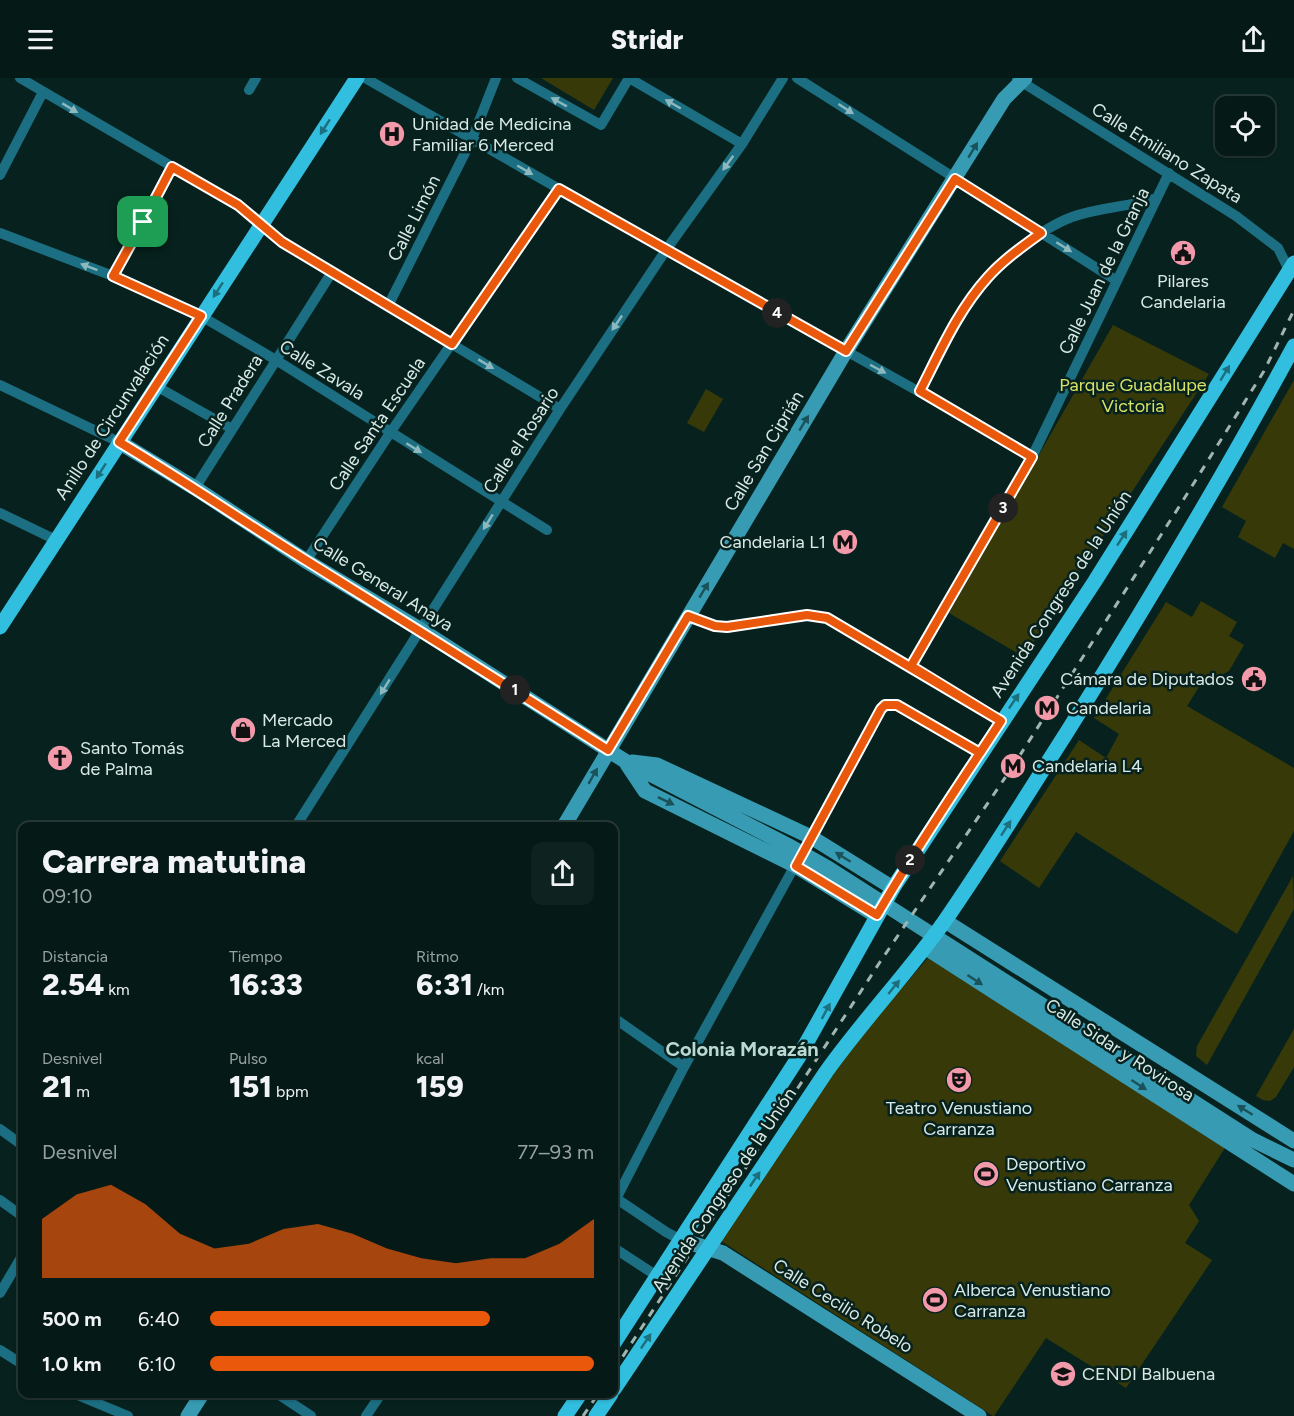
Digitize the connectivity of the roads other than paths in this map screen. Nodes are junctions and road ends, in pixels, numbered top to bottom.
1 (20, 78) edge
2 (256, 78) edge
3 (357, 78) edge
4 (365, 78) edge
5 (496, 78) edge
6 (517, 78) edge
7 (629, 78) edge
8 (783, 78) edge
9 (797, 78) edge
10 (1017, 79) edge
11 (249, 90) dead end
12 (43, 92) junction
13 (471, 139) junction
14 (742, 144) junction
15 (172, 167) junction
16 (1169, 173) junction
17 (0, 174) edge
18 (955, 179) junction
19 (559, 189) junction
20 (1157, 198) junction
21 (261, 224) junction
22 (0, 233) edge
23 (1041, 233) junction
24 (666, 250) junction
25 (1292, 266) edge
26 (332, 272) junction
27 (113, 276) junction
28 (1117, 281) junction
29 (388, 306) junction
30 (201, 316) junction
31 (452, 344) junction
32 (1294, 346) edge
33 (846, 351) junction
34 (276, 360) junction
35 (0, 385) edge
36 (156, 386) junction
37 (920, 391) junction
38 (560, 409) junction
39 (232, 429) junction
40 (390, 433) junction
41 (119, 442) junction
42 (1032, 457) junction
43 (195, 488) junction
44 (501, 501) junction
45 (0, 513) edge
46 (547, 530) dead end
47 (56, 540) junction
48 (306, 561) junction
49 (688, 616) junction
50 (0, 627) edge
51 (421, 630) junction
52 (911, 666) junction
53 (1001, 721) junction
54 (608, 750) junction
55 (980, 753) junction
56 (625, 762) junction
57 (651, 777) joint
58 (299, 822) edge
59 (566, 822) edge
60 (811, 837) junction
61 (796, 866) junction
62 (892, 888) junction
63 (877, 915) junction
64 (945, 921) junction
65 (926, 948) junction
66 (618, 1021) edge
67 (684, 1067) junction
68 (0, 1129) edge
69 (1253, 1140) junction
70 (1294, 1141) edge
71 (18, 1142) edge
72 (1294, 1160) edge
73 (1294, 1177) edge
74 (1294, 1184) edge
75 (618, 1192) edge
76 (0, 1200) edge
77 (618, 1200) edge
78 (18, 1213) edge
79 (681, 1240) junction
80 (709, 1247) junction
81 (618, 1251) edge
82 (18, 1263) edge
83 (657, 1276) junction
84 (0, 1293) edge
85 (618, 1337) edge
86 (0, 1350) edge
87 (18, 1361) edge
88 (618, 1383) edge
89 (85, 1398) edge
90 (199, 1398) edge
91 (292, 1398) edge
92 (378, 1398) edge
93 (577, 1398) edge
94 (608, 1398) edge
95 (128, 1416) edge
96 (188, 1416) edge
97 (311, 1416) edge
98 (366, 1416) edge
99 (565, 1416) edge
100 (596, 1416) edge
101 (980, 1416) edge

1 - 12 street
2 - 11 street
3 -> 21 main road, Anillo de Circunvalación
4 - 13 street
5 - 13 street, Calle Limón
7 -> 6 street
14 -> 7 street
8 - 14 street, Calle el Rosario
9 -> 18 street
10 - 16 street, Calle Emiliano Zapata
18 -> 10 street, Calle San Ciprián
12 -> 15 street
12 - 17 street
13 -> 19 street
13 - 29 street, Calle Limón
14 -> 24 street, Calle el Rosario
15 - 21 street
15 - 27 street
16 - 20 street, Calle Juan de la Granja
16 - 25 street, Calle Emiliano Zapata
18 - 23 street
18 - 33 street, Calle San Ciprián
19 - 24 street
19 - 31 street, Calle Santa Escuela
20 - 23 street
20 - 28 street, Calle Juan de la Granja
21 - 26 street
21 -> 30 main road, Anillo de Circunvalación
27 -> 22 street, Calle Zavala
23 -> 28 street
23 - 37 street
24 - 33 street
24 -> 38 street, Calle el Rosario
53 -> 25 main road, Avenida Congreso de la Unión
26 - 29 street
26 - 34 street, Calle Pradera
27 - 30 street, Calle Zavala
28 - 42 street, Calle Juan de la Granja
29 - 31 street
30 - 34 street, Calle Zavala
30 - 36 main road, Anillo de Circunvalación
31 -> 38 street
31 - 40 street, Calle Santa Escuela
64 -> 32 main road, Avenida Congreso de la Unión
33 -> 37 street
49 -> 33 street, Calle San Ciprián
34 - 39 street, Calle Pradera
34 - 40 street, Calle Zavala
35 - 41 street
36 - 39 street
36 - 41 main road, Anillo de Circunvalación
37 - 42 street
38 - 44 street, Calle el Rosario
39 - 43 street, Calle Pradera
40 -> 44 street, Calle Zavala
40 - 48 street, Calle Santa Escuela
41 - 43 street, Calle General Anaya
41 -> 47 main road, Anillo de Circunvalación
42 - 52 street, Calle Juan de la Granja
43 - 48 street, Calle General Anaya
44 - 46 street, Calle Zavala
44 -> 51 street, Calle el Rosario
45 - 47 street
47 - 50 main road, Anillo de Circunvalación
48 - 51 street, Calle General Anaya
49 - 52 street
49 - 54 street, Calle San Ciprián
51 - 54 street, Calle General Anaya
51 -> 58 street, Calle el Rosario
52 - 53 street
53 - 55 main road, Avenida Congreso de la Unión
54 - 56 street, Calle General Anaya
59 -> 54 street, Calle San Ciprián
55 - 60 street
55 - 62 main road, Avenida Congreso de la Unión
56 - 57 street, Calle General Anaya
56 - 60 street, Calle General Anaya
56 -> 61 street, Calle General Anaya
57 - 69 street, Calle Sidar y Rovirosa
60 - 61 street
62 -> 60 street, Calle General Anaya
61 - 63 street, Calle General Anaya
61 - 67 street
62 - 63 main road, Avenida Congreso de la Unión
79 -> 63 main road, Avenida Congreso de la Unión
64 - 65 main road, Avenida Congreso de la Unión
70 -> 64 street, Calle Sidar y Rovirosa
65 -> 74 street, Calle Sidar y Rovirosa
80 -> 65 main road, Avenida Congreso de la Unión
66 - 67 street
67 - 75 street
68 - 71 street
69 - 72 street
69 - 73 street
76 - 78 street
77 - 79 street
79 - 80 street, Calle Cecilio Robelo
79 - 83 main road, Avenida Congreso de la Unión
88 -> 80 main road, Avenida Congreso de la Unión
80 - 101 street, Calle Cecilio Robelo
81 - 83 street
82 - 84 street
83 - 85 main road, Avenida Congreso de la Unión
86 - 87 street
89 - 95 street
90 - 96 street
91 - 97 street
92 - 98 street
93 - 99 main road
94 - 100 main road, Avenida Congreso de la Unión

